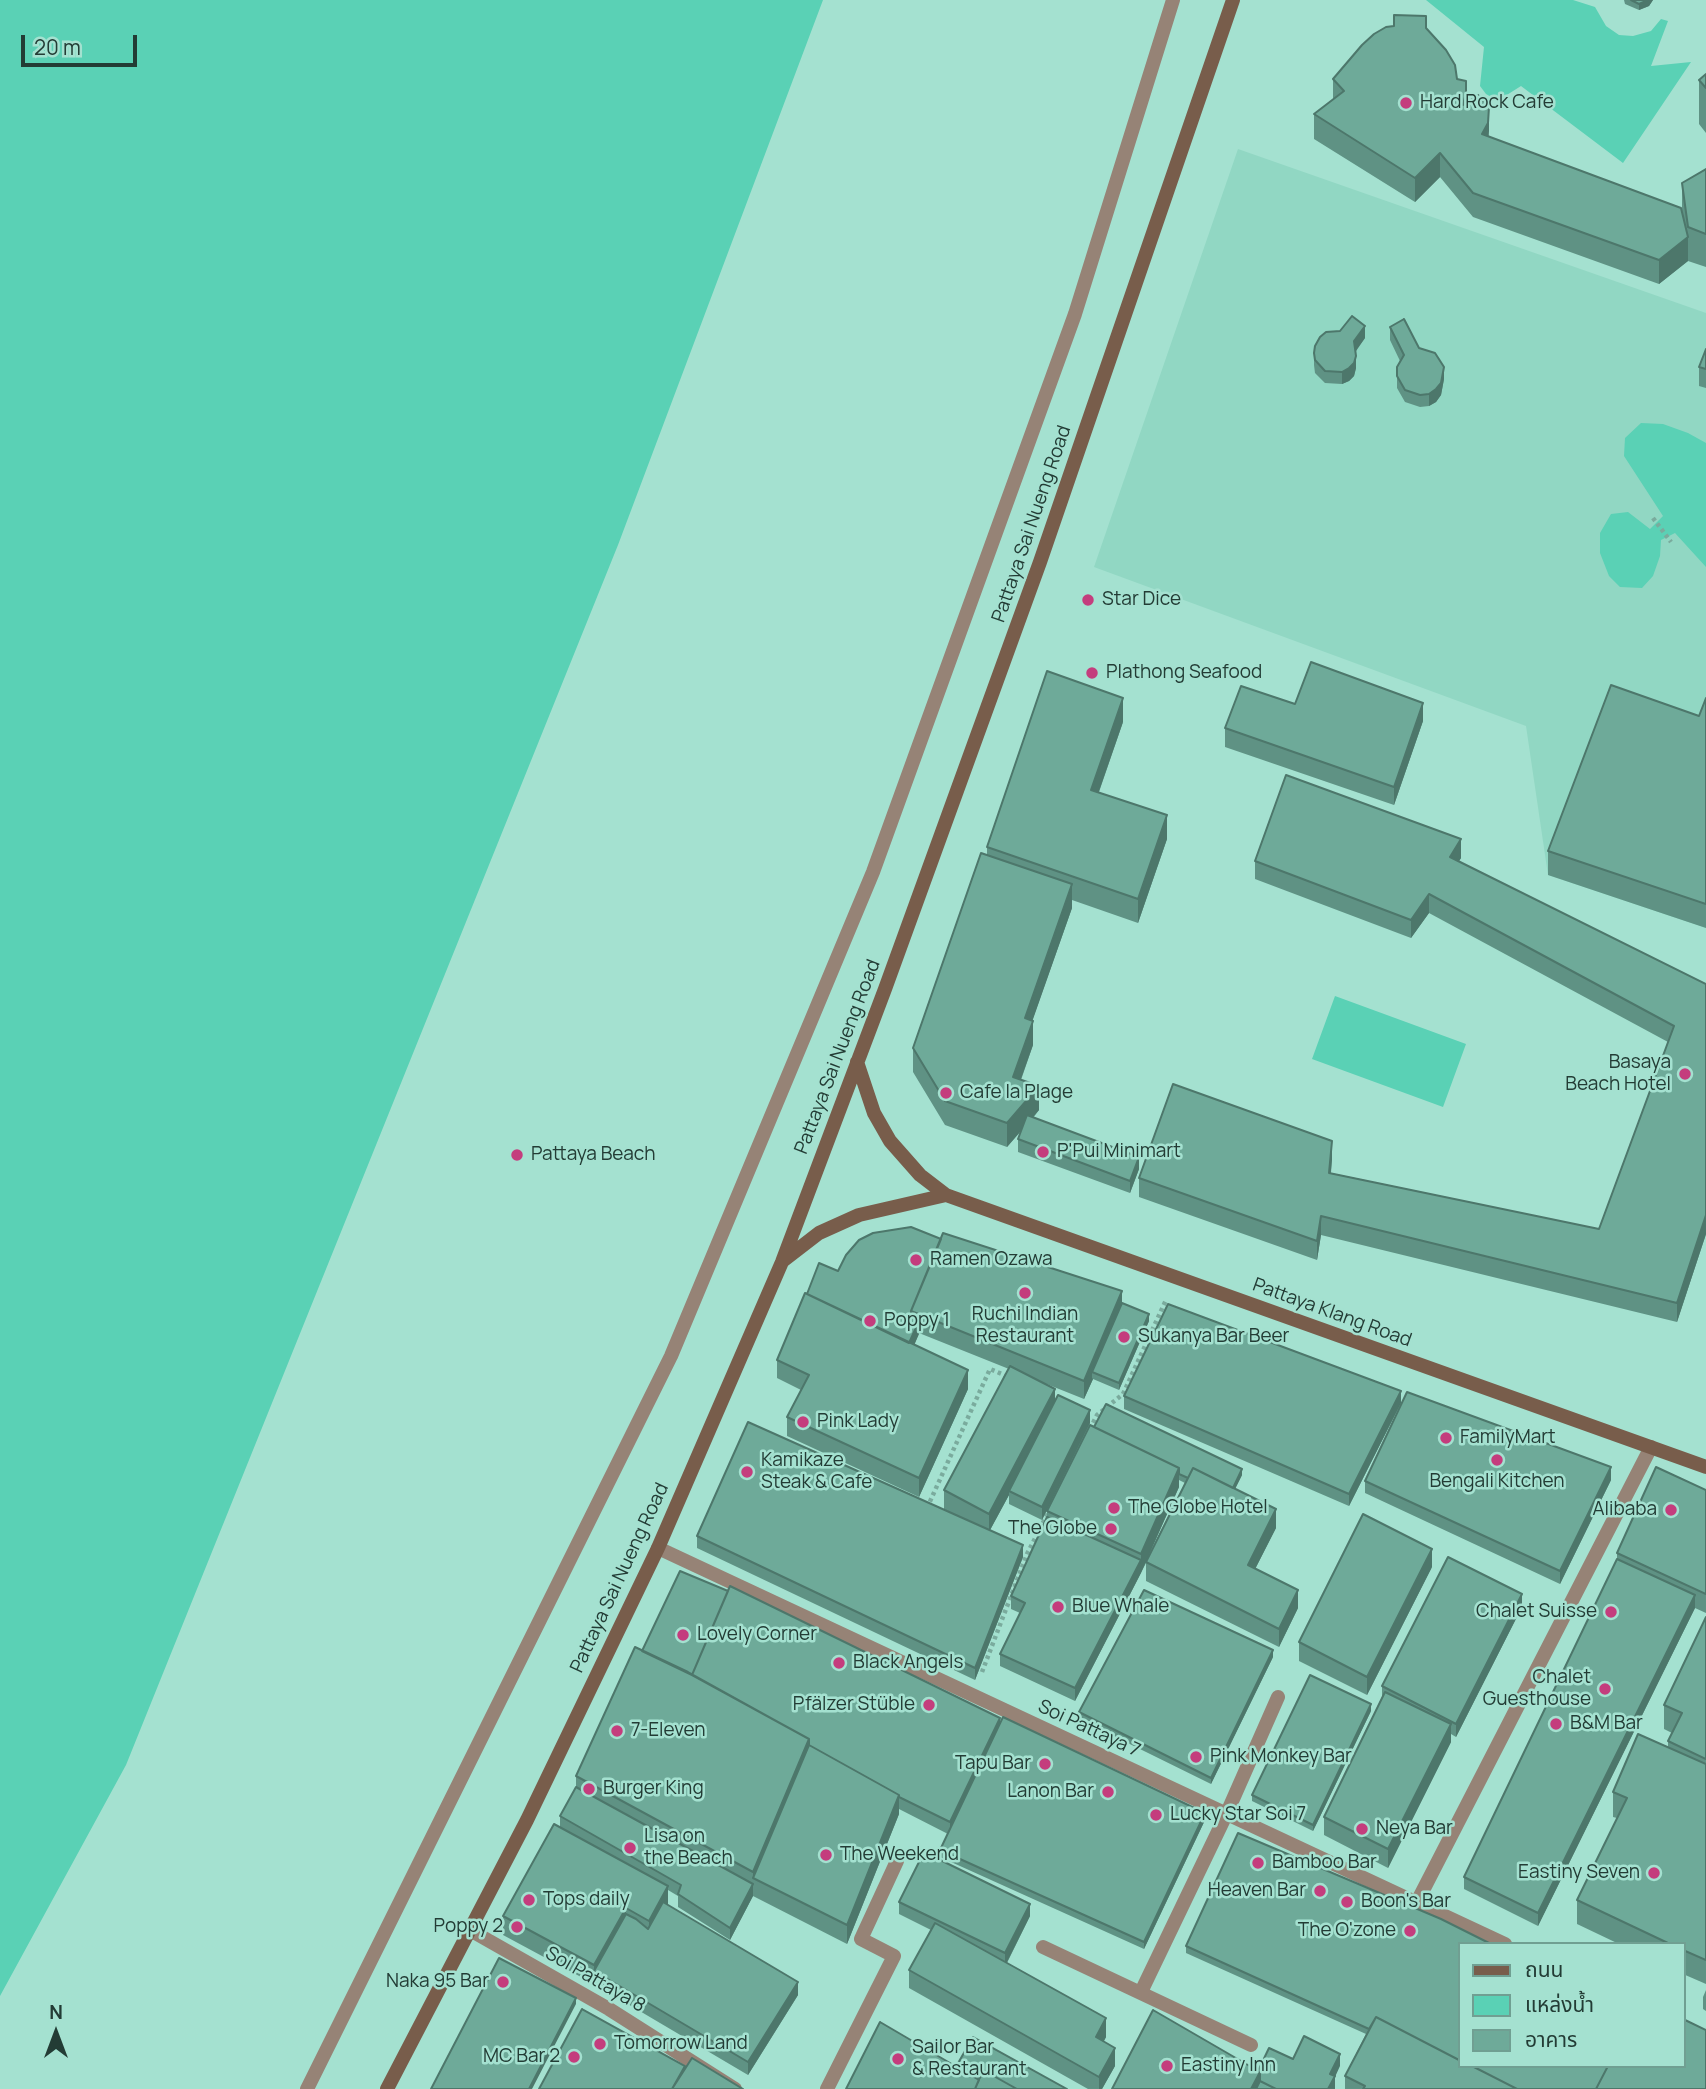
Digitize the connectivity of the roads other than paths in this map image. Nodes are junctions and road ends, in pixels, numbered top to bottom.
1 (1173, 0) edge
2 (1233, 0) edge
3 (858, 1062) junction
4 (946, 1195) junction
5 (782, 1262) junction
6 (1651, 1447) junction
7 (1706, 1467) edge
8 (658, 1548) junction
9 (1278, 1697) dead end
10 (1226, 1815) junction
11 (897, 1861) dead end
12 (1417, 1902) junction
13 (470, 1930) junction
14 (1501, 1942) edge
15 (1043, 1948) dead end
16 (1141, 1992) junction
17 (1251, 2045) dead end
18 (307, 2089) edge
19 (387, 2089) edge
20 (735, 2089) edge
21 (827, 2089) edge

1 - 18 street
2 - 3 main road, Pattaya Sai Nueng Road
3 - 4 main road, Pattaya Klang Road
3 - 5 main road, Pattaya Sai Nueng Road
4 - 5 main road
4 - 6 main road, Pattaya Klang Road
5 - 8 main road, Pattaya Sai Nueng Road
6 - 7 main road, Pattaya Klang Road
6 - 12 street
8 - 10 street, Soi Pattaya 7
8 - 13 main road, Pattaya Sai Nueng Road
9 - 10 street
10 - 12 street, Soi Pattaya 7
10 - 16 street
11 - 21 street
12 - 14 street, Soi Pattaya 7
13 - 19 main road, Pattaya Sai Nueng Road
13 - 20 street, Soi Pattaya 8
15 - 16 street
16 - 17 street

